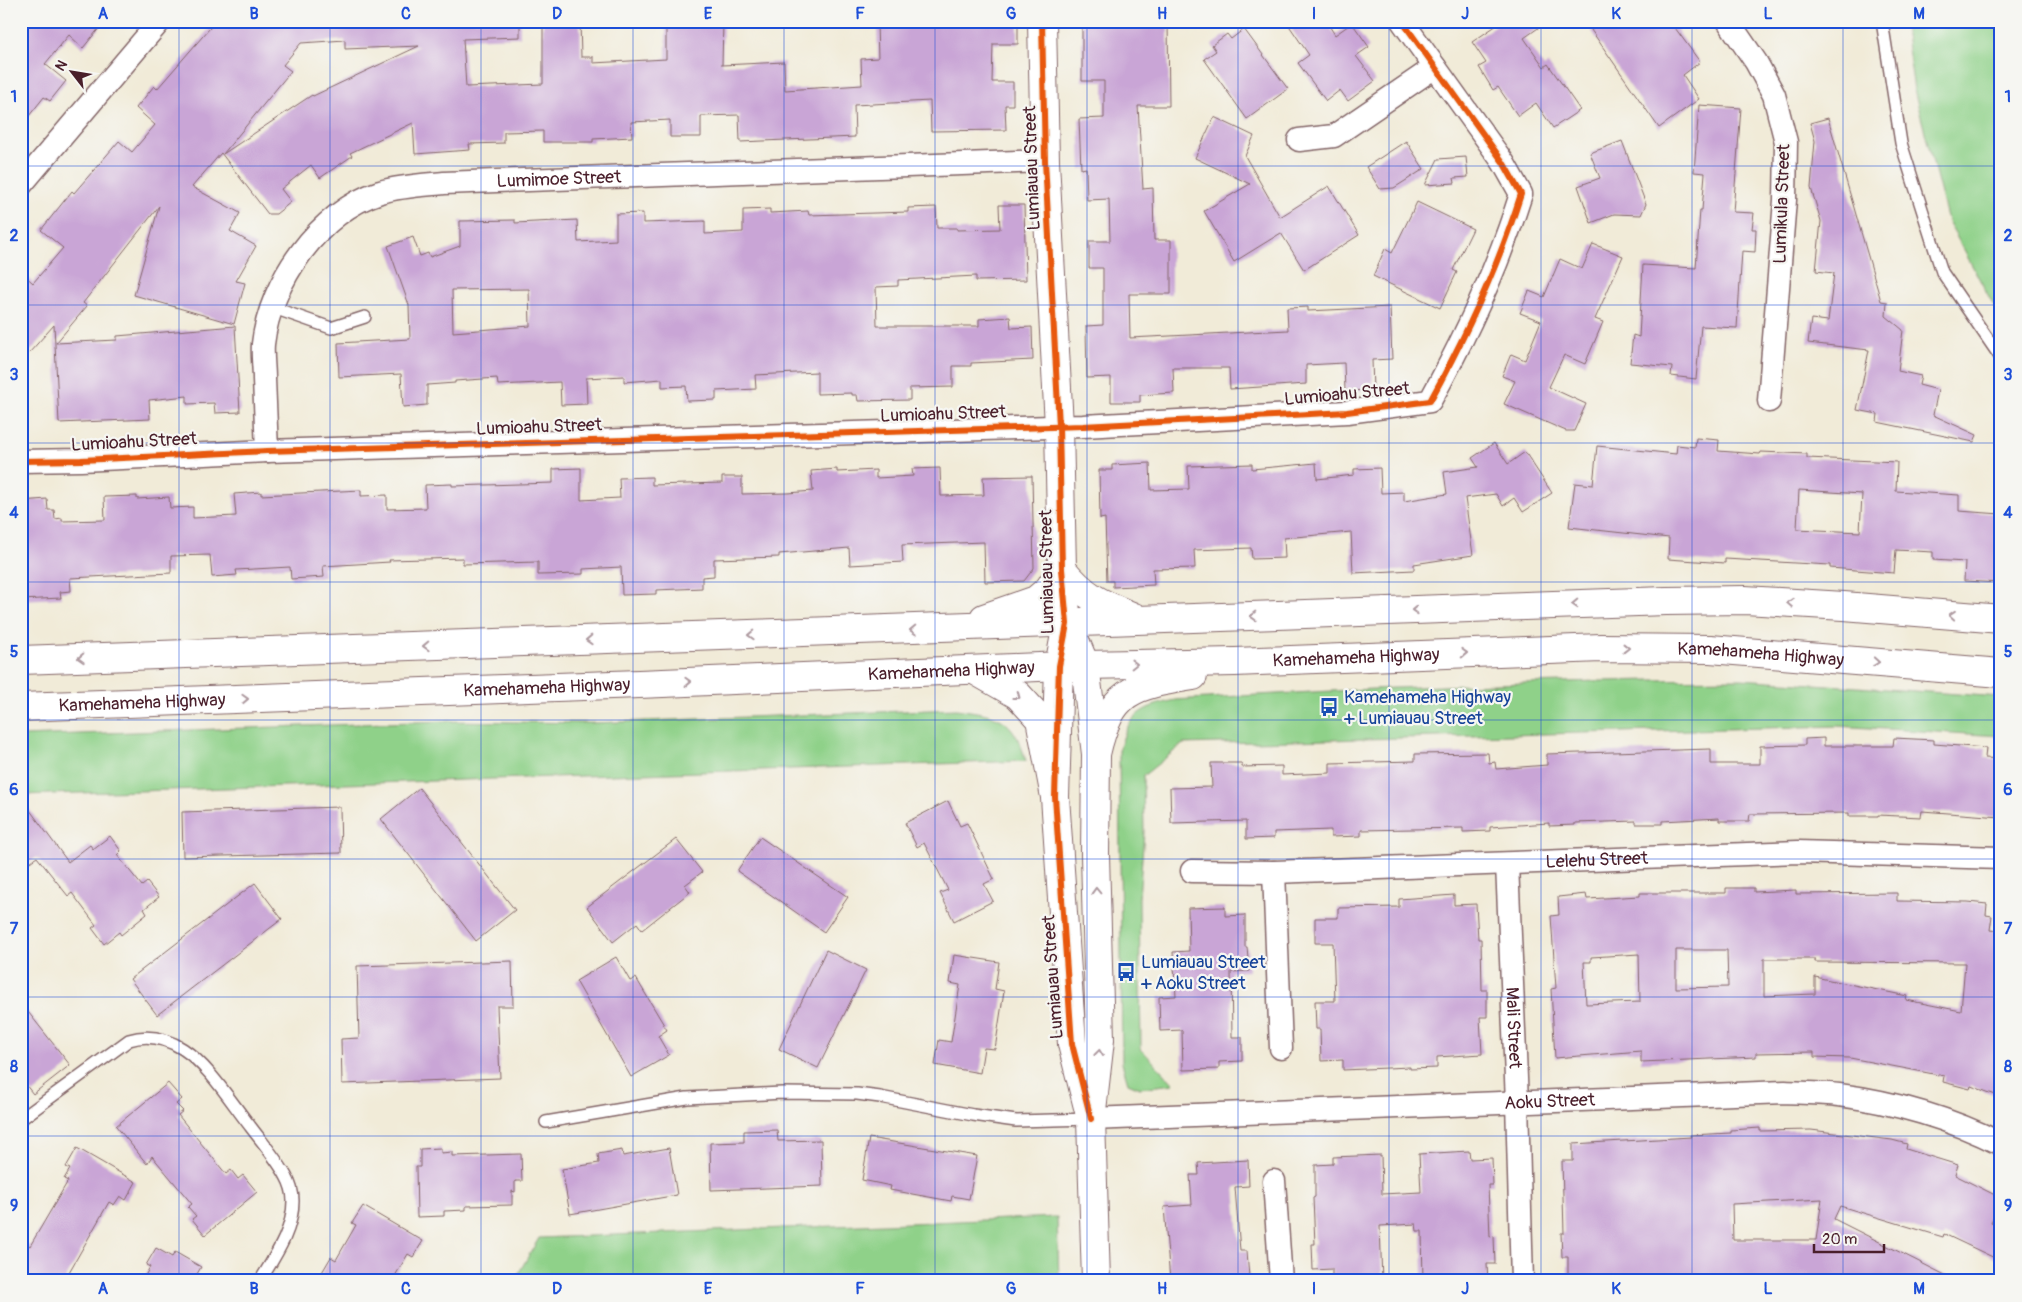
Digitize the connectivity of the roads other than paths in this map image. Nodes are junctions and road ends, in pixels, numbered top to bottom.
1 (160, 21) edge
2 (1042, 21) edge
3 (1402, 21) edge
4 (1728, 21) edge
5 (1882, 21) edge
6 (1435, 67) junction
7 (1299, 140) dead end
8 (1045, 161) junction
9 (21, 185) edge
10 (271, 306) junction
11 (365, 317) dead end
12 (2001, 358) edge
13 (1769, 401) dead end
14 (1059, 426) junction
15 (268, 451) junction
16 (21, 461) edge
17 (1062, 569) junction
18 (2001, 618) edge
19 (1142, 620) junction
20 (1067, 624) junction
21 (955, 628) junction
22 (21, 660) edge
23 (1235, 662) junction
24 (1072, 665) junction
25 (976, 670) junction
26 (2001, 673) edge
27 (21, 707) edge
28 (1096, 754) junction
29 (1055, 797) junction
30 (2001, 858) edge
31 (1507, 864) junction
32 (1192, 871) dead end
33 (1274, 872) junction
34 (1281, 1048) dead end
35 (1517, 1102) junction
36 (21, 1119) edge
37 (1091, 1119) junction
38 (546, 1122) dead end
39 (2001, 1144) edge
40 (1274, 1180) dead end
41 (260, 1281) edge
42 (1096, 1281) edge
43 (1281, 1281) edge
44 (1522, 1281) edge

1 - 9 street
2 - 8 main road, Lumiauau Street
3 - 6 street, Lumioahu Street
4 - 13 street, Lumikula Street
5 - 12 lane
6 - 7 street
6 - 14 street, Lumioahu Street
8 - 10 street, Lumimoe Street
8 - 14 main road, Lumiauau Street
10 - 11 lane
10 - 15 street, Lumimoe Street
14 - 15 street, Lumioahu Street
14 - 17 main road, Lumiauau Street
15 - 16 street, Lumioahu Street
17 - 19 main road
17 - 20 main road, Lumiauau Street
17 - 21 main road
18 -> 19 main road
19 - 20 main road
20 - 21 main road
20 - 24 main road, Lumiauau Street
21 -> 22 main road
24 -> 23 main road, Kamehameha Highway
23 -> 26 main road, Kamehameha Highway
23 - 28 main road
24 - 25 main road, Kamehameha Highway
24 - 28 main road, Lumiauau Street
24 - 29 main road, Lumiauau Street
27 -> 25 main road, Kamehameha Highway
25 -> 29 main road
37 -> 28 main road, Lumiauau Street
29 - 37 main road, Lumiauau Street
30 - 31 street, Lelehu Street
31 - 33 street, Lelehu Street
31 - 35 street, Mali Street
32 - 33 street, Lelehu Street
33 - 34 street
35 - 37 street, Aoku Street
35 - 39 street, Aoku Street
35 - 44 street, Mali Street
36 - 41 lane
37 - 38 lane
37 - 42 main road, Lumiauau Street
40 - 43 street

